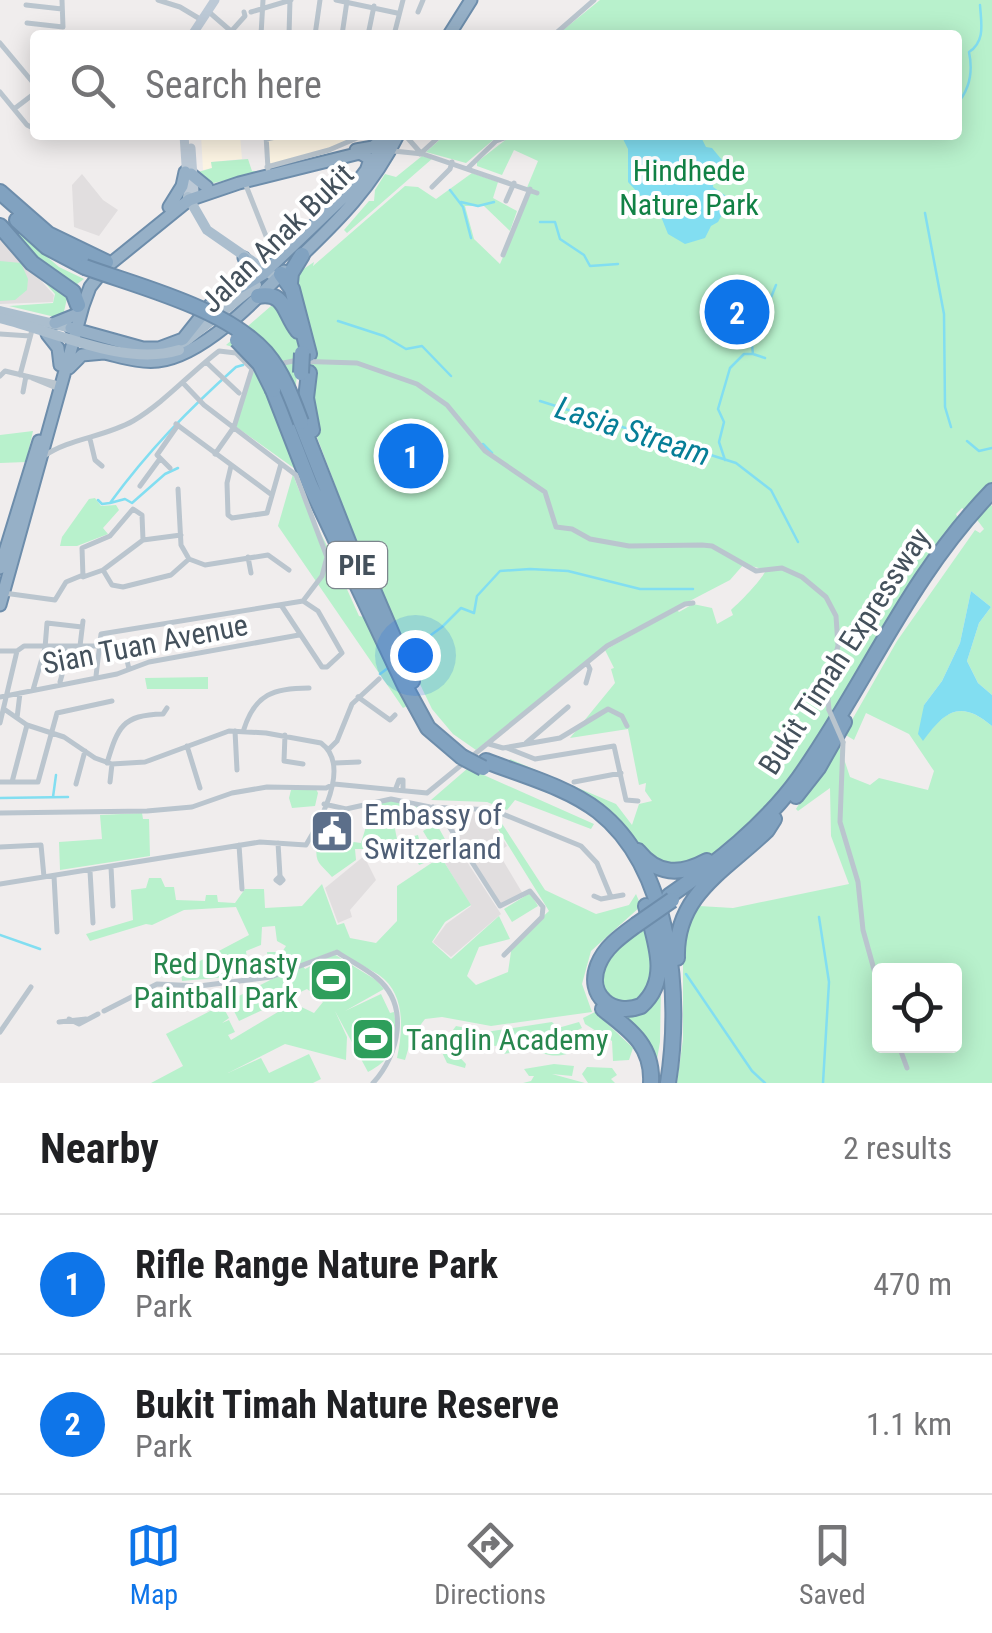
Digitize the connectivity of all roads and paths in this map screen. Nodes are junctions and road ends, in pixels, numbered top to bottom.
1 (62, 0) edge
2 (158, 0) edge
3 (290, 0) edge
4 (320, 0) edge
5 (336, 0) edge
6 (403, 0) edge
7 (423, 0) edge
8 (462, 0) edge
9 (471, 0) edge
10 (594, 0) edge
11 (347, 1) edge
12 (262, 4) edge
13 (26, 5) dead end
14 (374, 6) junction
15 (62, 9) junction
16 (205, 9) edge
17 (418, 12) dead end
18 (397, 13) junction
19 (27, 23) dead end
20 (226, 30) edge
21 (233, 30) edge
22 (260, 30) edge
23 (288, 30) edge
24 (316, 30) edge
25 (343, 30) edge
26 (369, 30) edge
27 (395, 30) edge
28 (445, 30) edge
29 (453, 30) edge
30 (560, 30) edge
31 (0, 43) edge
32 (30, 82) edge
33 (1, 94) edge
34 (30, 94) edge
35 (14, 109) junction
36 (30, 126) edge
37 (187, 140) edge
38 (266, 140) edge
39 (360, 140) edge
40 (406, 140) edge
41 (435, 140) edge
42 (496, 140) edge
43 (387, 147) edge
44 (422, 152) junction
45 (452, 162) junction
46 (469, 167) junction
47 (268, 169) junction
48 (366, 171) junction
49 (188, 173) junction
50 (242, 180) junction
51 (514, 183) junction
52 (432, 187) dead end
53 (0, 192) edge
54 (197, 198) junction
55 (0, 201) edge
56 (506, 201) dead end
57 (173, 209) junction
58 (0, 214) edge
59 (0, 226) edge
60 (302, 254) joint
61 (503, 256) dead end
62 (244, 258) junction
63 (106, 262) junction
64 (83, 270) junction
65 (276, 282) junction
66 (241, 288) junction
67 (78, 312) junction
68 (0, 317) edge
69 (41, 331) junction
70 (0, 334) edge
71 (82, 339) junction
72 (306, 353) junction
73 (206, 362) junction
74 (60, 365) junction
75 (252, 369) junction
76 (305, 373) junction
77 (0, 376) edge
78 (26, 376) junction
79 (51, 382) junction
80 (183, 383) junction
81 (23, 392) dead end
82 (238, 393) dead end
83 (234, 428) junction
84 (90, 439) junction
85 (51, 446) junction
86 (215, 454) junction
87 (160, 459) junction
88 (282, 462) junction
89 (102, 466) dead end
90 (231, 466) junction
91 (170, 468) dead end
92 (26, 480) junction
93 (140, 486) dead end
94 (178, 489) dead end
95 (319, 490) dead end
96 (992, 491) edge
97 (272, 494) junction
98 (25, 502) junction
99 (992, 502) edge
100 (322, 527) dead end
101 (180, 535) junction
102 (143, 540) junction
103 (0, 554) edge
104 (248, 558) junction
105 (189, 559) junction
106 (210, 564) junction
107 (0, 568) edge
108 (103, 570) junction
109 (289, 570) dead end
110 (212, 572) dead end
111 (250, 573) dead end
112 (83, 576) junction
113 (2, 599) edge
114 (303, 601) junction
115 (693, 603) dead end
116 (281, 605) junction
117 (300, 636) junction
118 (45, 646) junction
119 (65, 646) junction
120 (80, 646) junction
121 (98, 646) junction
122 (17, 651) junction
123 (0, 652) edge
124 (126, 656) dead end
125 (587, 663) junction
126 (129, 670) junction
127 (96, 676) junction
128 (379, 679) dead end
129 (60, 683) junction
130 (586, 683) dead end
131 (408, 684) junction
132 (309, 688) dead end
133 (33, 690) junction
134 (20, 693) junction
135 (3, 696) edge
136 (358, 697) junction
137 (112, 701) dead end
138 (568, 706) dead end
139 (167, 708) dead end
140 (2, 709) edge
141 (395, 715) dead end
142 (17, 718) junction
143 (0, 724) edge
144 (27, 724) junction
145 (627, 726) dead end
146 (244, 730) junction
147 (234, 731) junction
148 (51, 734) junction
149 (285, 735) junction
150 (489, 744) junction
151 (524, 744) junction
152 (187, 746) junction
153 (507, 748) junction
154 (329, 749) junction
155 (84, 752) junction
156 (359, 762) dead end
157 (335, 763) junction
158 (109, 764) junction
159 (302, 764) dead end
160 (485, 764) junction
161 (237, 770) dead end
162 (622, 773) junction
163 (0, 782) edge
164 (12, 782) junction
165 (110, 782) dead end
166 (574, 782) dead end
167 (76, 784) dead end
168 (332, 787) junction
169 (200, 788) dead end
170 (638, 800) dead end
171 (324, 804) junction
172 (430, 806) junction
173 (453, 808) junction
174 (0, 813) edge
175 (442, 814) junction
176 (774, 819) junction
177 (612, 824) junction
178 (742, 840) junction
179 (278, 843) junction
180 (239, 845) junction
181 (0, 848) edge
182 (112, 867) junction
183 (90, 871) junction
184 (54, 876) junction
185 (280, 876) dead end
186 (44, 878) junction
187 (0, 884) edge
188 (242, 889) dead end
189 (623, 895) dead end
190 (594, 896) dead end
191 (610, 896) junction
192 (670, 898) junction
193 (647, 902) junction
194 (113, 906) dead end
195 (635, 922) junction
196 (93, 923) dead end
197 (57, 932) dead end
198 (504, 954) dead end
199 (872, 963) edge
200 (31, 987) dead end
201 (59, 1022) dead end
202 (0, 1032) edge
203 (901, 1053) edge
204 (672, 1058) junction
205 (906, 1068) dead end
206 (373, 1083) edge
207 (651, 1083) edge
208 (660, 1083) edge
209 (668, 1083) edge

1 - 15 street
2 - 16 street
3 - 12 street
3 - 23 street
4 - 24 street
5 - 11 street
6 - 18 street
7 - 17 street
8 - 28 highway
9 - 29 highway
10 - 30 street
11 - 14 street
11 - 25 street
12 - 21 street
12 - 22 street
13 - 15 street
14 - 18 street
14 - 26 street
15 - 19 street
16 - 20 street
18 - 27 street
31 - 32 street
33 - 35 street
34 - 35 street
35 - 36 street
37 - 49 main road
38 - 47 street
39 - 47 highway
40 - 44 street
41 - 44 street
42 - 46 street
43 - 44 street
43 - 48 highway, Jalan Anak Bukit
43 - 60 highway, Jalan Anak Bukit
43 - 65 main road, Jalan Anak Bukit
44 - 45 street
45 - 46 street
45 - 52 street
46 - 51 street
47 - 50 highway
48 - 50 highway
48 - 65 highway, Jalan Anak Bukit
49 - 54 highway
49 - 54 main road
49 - 57 highway
50 - 50 street
50 - 54 highway
51 - 56 street
51 - 61 street
53 - 63 highway
54 - 57 highway
54 - 57 highway
54 - 62 main road
54 - 65 main road
55 - 64 highway, PIE
57 - 63 highway
57 - 67 highway
58 - 64 highway, PIE
59 - 67 highway
60 - 65 highway
62 - 65 main road
62 - 66 highway
63 - 67 highway
64 - 131 highway, PIE, bridge
64 - 131 highway, PIE, bridge
65 - 66 highway, Jalan Anak Bukit
65 - 71 main road, Jalan Anak Bukit, bridge
65 - 71 highway, Jalan Anak Bukit
65 - 72 highway
65 - 72 highway
66 - 71 highway, Jalan Anak Bukit
67 - 69 highway
67 - 71 highway
68 - 69 main road
68 - 69 main road
68 - 71 main road, bridge
69 - 70 street
69 - 71 main road
69 - 74 highway
69 - 78 street
71 - 74 highway
71 - 79 highway
71 - 79 highway
72 - 76 highway, bridge
73 - 75 street
73 - 80 street
73 - 82 street
74 - 79 highway
75 - 83 street
75 - 199 street, bridge
76 - 95 highway
76 - 131 highway
77 - 78 street
78 - 79 street
78 - 81 street
79 - 85 highway
79 - 92 highway
80 - 83 street
80 - 84 street
83 - 86 street
83 - 88 street
84 - 85 street
84 - 89 street
85 - 98 highway
86 - 87 street
86 - 90 street
87 - 91 street
87 - 93 street
88 - 97 street
88 - 114 street
90 - 97 street
90 - 97 street
92 - 98 highway
92 - 103 highway
94 - 101 street
96 - 178 highway, Bukit Timah Expressway
98 - 107 highway
98 - 113 highway
99 - 176 highway, Bukit Timah Expressway
100 - 131 highway
101 - 102 street
101 - 105 street
102 - 108 street
102 - 112 street
104 - 106 street
104 - 109 street
104 - 111 street
105 - 106 street
105 - 108 street
106 - 110 street
108 - 112 street
112 - 113 street
114 - 116 street
114 - 117 street
115 - 125 street
116 - 117 street
116 - 121 street
117 - 126 street, Sian Tuan Avenue
118 - 119 street
118 - 120 street
118 - 122 street
118 - 133 street
119 - 120 street
119 - 129 street
120 - 121 street
121 - 127 street
122 - 123 street
122 - 135 street
124 - 126 street
125 - 130 street
125 - 150 street
126 - 127 street, Sian Tuan Avenue
127 - 129 street, Sian Tuan Avenue
128 - 136 street
129 - 133 street, Sian Tuan Avenue
131 - 160 highway, PIE
132 - 146 street
133 - 134 street, Sian Tuan Avenue
134 - 135 street, Sian Tuan Avenue
134 - 142 street
135 - 140 street
136 - 141 street
136 - 154 street
137 - 148 street
138 - 151 street
139 - 158 street
140 - 142 street
140 - 143 street
142 - 144 street
144 - 148 street
144 - 164 street
145 - 151 street
146 - 147 street
146 - 149 street
147 - 152 street
147 - 161 street
148 - 155 street
148 - 164 street
149 - 154 street
149 - 159 street
150 - 153 street
150 - 168 street
151 - 153 street
152 - 158 street
152 - 169 street
153 - 162 street
154 - 157 street
155 - 158 street
155 - 167 street
156 - 157 street
157 - 168 street
158 - 165 street
160 - 177 highway, PIE
160 - 193 highway, PIE
162 - 166 street
162 - 170 street
163 - 164 street
168 - 171 street
168 - 174 street
171 - 172 street
171 - 179 street
172 - 173 street
172 - 175 street
173 - 175 street
173 - 191 street
175 - 198 street
176 - 192 highway
176 - 204 highway
177 - 178 highway
177 - 204 highway, PIE
178 - 192 highway
179 - 180 street
179 - 185 street
180 - 182 street
180 - 188 street
181 - 186 street
182 - 183 street
182 - 194 street
183 - 184 street
183 - 196 street
184 - 186 street
184 - 197 street
186 - 187 street
189 - 191 street
190 - 191 street
192 - 195 highway, bridge
193 - 195 highway
193 - 208 highway, PIE
195 - 207 highway
200 - 202 street
201 - 206 street
203 - 205 street
204 - 209 highway, PIE

